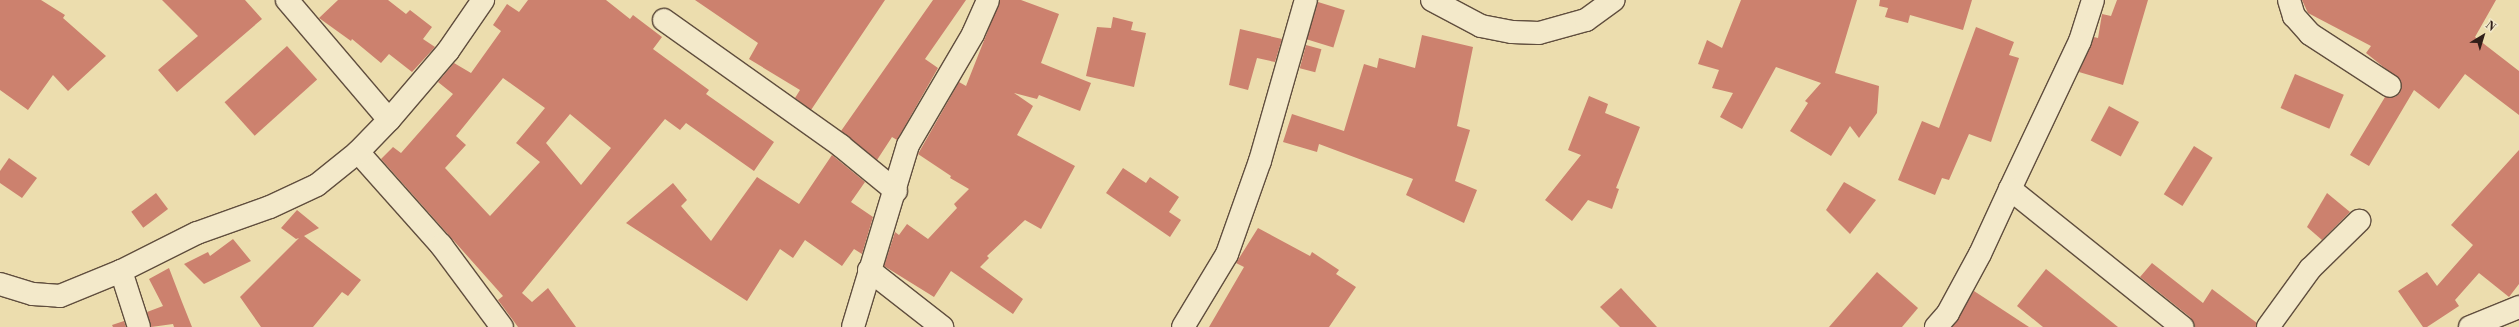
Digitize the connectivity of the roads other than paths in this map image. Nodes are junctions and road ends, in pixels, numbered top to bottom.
1 (287, 0) edge
2 (483, 0) edge
3 (988, 0) edge
4 (1306, 0) edge
5 (1432, 0) edge
6 (1614, 0) edge
7 (2093, 0) edge
8 (2289, 0) edge
9 (664, 20) dead end
10 (2390, 86) dead end
11 (390, 120) junction
12 (358, 152) junction
13 (2010, 189) junction
14 (896, 191) junction
15 (2359, 221) dead end
16 (869, 270) junction
17 (121, 271) junction
18 (0, 284) edge
19 (2519, 307) edge
20 (139, 327) edge
21 (502, 327) edge
22 (852, 327) edge
23 (942, 327) edge
24 (1183, 327) edge
25 (1936, 327) edge
26 (2182, 327) edge
27 (2268, 327) edge
28 (2470, 327) edge

1 - 11 street
2 - 11 street
3 - 14 street
4 - 24 street
5 - 6 street
7 - 13 street
8 - 10 street
9 - 14 street
11 - 12 street
12 - 17 street
12 - 21 street
13 - 25 street
13 - 26 street
14 - 16 street
15 - 27 street
16 - 22 street
16 - 23 street
17 - 18 street
17 - 20 street
19 - 28 street

